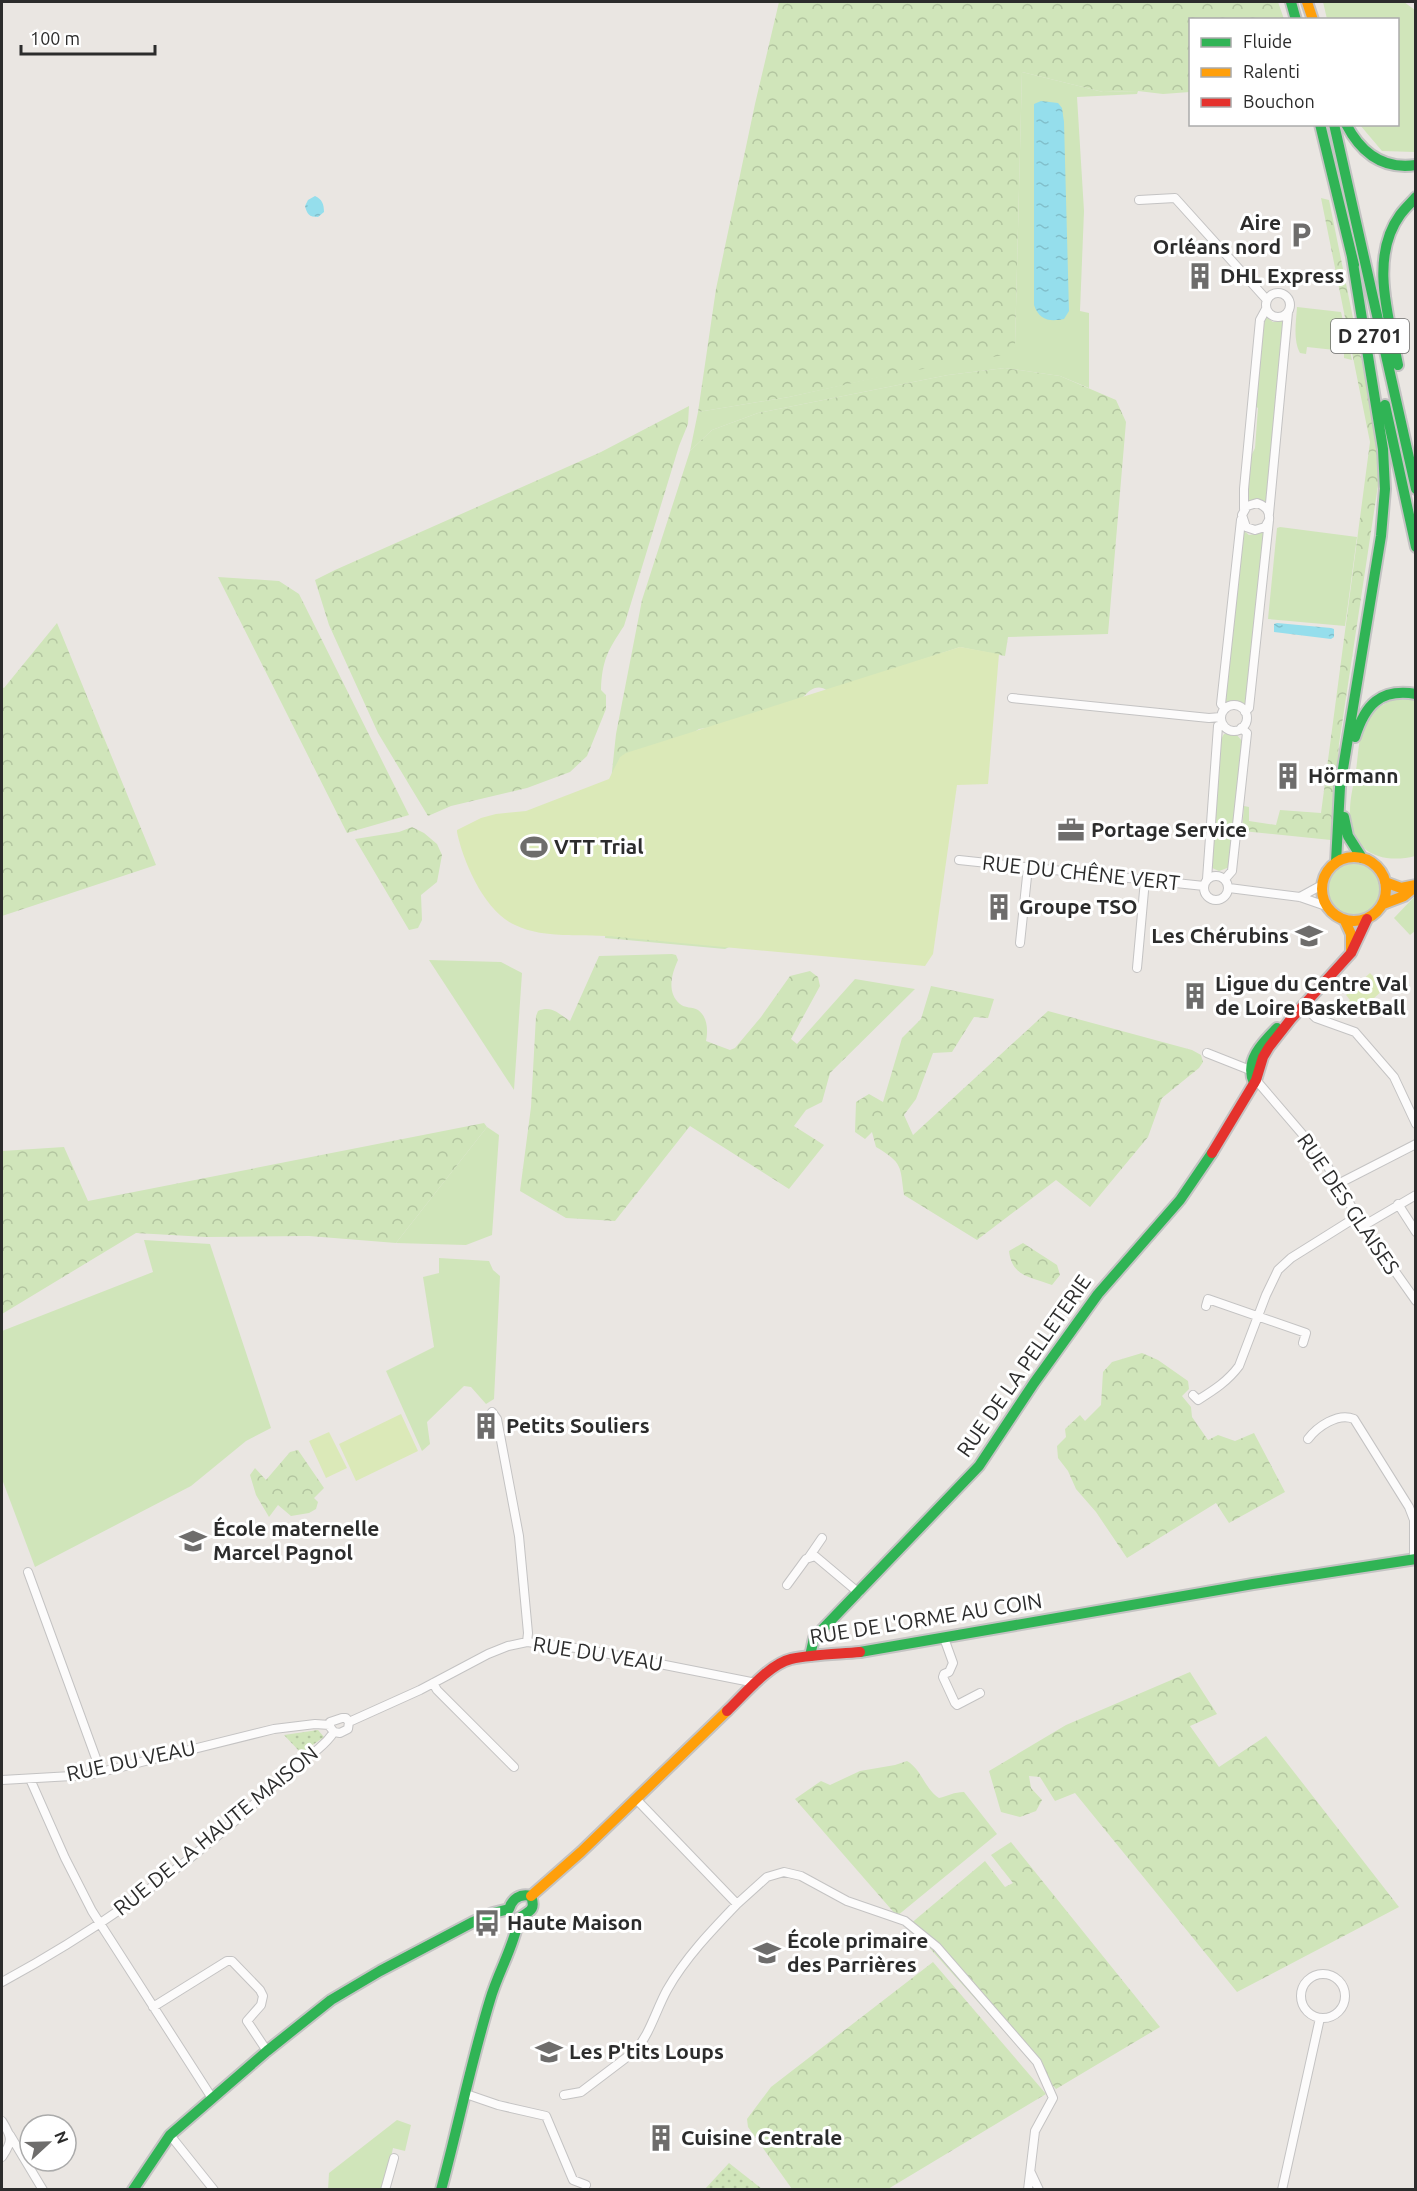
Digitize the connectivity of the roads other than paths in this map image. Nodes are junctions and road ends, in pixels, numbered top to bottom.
1 (1291, 2) edge
2 (1307, 2) edge
3 (1295, 18) edge
4 (1311, 18) edge
5 (1320, 126) edge
6 (1334, 126) edge
7 (1347, 126) edge
8 (1416, 165) edge
9 (1416, 197) edge
10 (1139, 200) dead end
11 (1352, 257) junction
12 (1267, 300) junction
13 (1266, 309) junction
14 (1288, 312) junction
15 (1398, 407) junction
16 (1416, 489) edge
17 (1243, 512) junction
18 (1269, 518) junction
19 (1416, 547) edge
20 (1416, 694) edge
21 (1012, 698) dead end
22 (1225, 709) junction
23 (1245, 712) junction
24 (1221, 717) junction
25 (1224, 726) junction
26 (1241, 728) junction
27 (1362, 858) junction
28 (959, 860) dead end
29 (1336, 862) junction
30 (1028, 867) junction
31 (1225, 879) junction
32 (1145, 880) junction
33 (1385, 882) junction
34 (1206, 883) junction
35 (1322, 885) junction
36 (1416, 886) edge
37 (1229, 888) junction
38 (1300, 897) junction
39 (1383, 904) junction
40 (1326, 906) junction
41 (1367, 919) junction
42 (1346, 921) junction
43 (1020, 943) dead end
44 (1351, 953) junction
45 (1137, 968) dead end
46 (1303, 1006) junction
47 (1207, 1053) dead end
48 (1254, 1078) junction
49 (1412, 1109) edge
50 (1416, 1124) edge
51 (1416, 1144) edge
52 (1338, 1184) junction
53 (1416, 1195) edge
54 (1398, 1204) junction
55 (1358, 1216) junction
56 (1363, 1226) junction
57 (1416, 1232) edge
58 (1416, 1301) edge
59 (1206, 1306) dead end
60 (1259, 1316) junction
61 (1303, 1343) dead end
62 (1193, 1395) dead end
63 (492, 1412) dead end
64 (1308, 1439) dead end
65 (822, 1538) dead end
66 (809, 1557) junction
67 (1415, 1559) edge
68 (28, 1572) dead end
69 (787, 1584) dead end
70 (859, 1593) junction
71 (944, 1638) junction
72 (527, 1642) junction
73 (810, 1656) junction
74 (433, 1683) junction
75 (756, 1683) junction
76 (980, 1694) dead end
77 (349, 1722) junction
78 (332, 1729) junction
79 (514, 1767) dead end
80 (101, 1772) junction
81 (30, 1779) junction
82 (2, 1780) edge
83 (636, 1799) junction
84 (531, 1896) junction
85 (737, 1904) junction
86 (509, 1909) junction
87 (519, 1918) junction
88 (100, 1922) junction
89 (2, 1982) edge
90 (153, 2007) junction
91 (1320, 2018) junction
92 (267, 2051) junction
93 (466, 2094) junction
94 (564, 2095) dead end
95 (212, 2098) junction
96 (2, 2121) edge
97 (10, 2135) junction
98 (170, 2135) junction
99 (2, 2157) edge
100 (394, 2158) dead end
101 (1031, 2173) junction
102 (586, 2185) dead end
103 (43, 2190) edge
104 (133, 2190) edge
105 (214, 2190) edge
106 (385, 2190) edge
107 (441, 2190) edge
108 (1028, 2190) edge
109 (1039, 2190) edge
110 (1282, 2190) edge

1 - 3 main road
2 - 4 main road
5 - 11 main road, D 2701
6 - 15 main road, D 2701
7 - 8 main road
9 - 15 main road
10 - 12 street
11 - 19 main road, D 2701
11 - 29 main road
12 - 13 street
12 - 14 street
13 - 14 street
13 - 17 street
14 - 18 street
15 - 16 main road, D 2701
17 - 18 street
17 - 18 street
17 - 22 street
18 - 23 street
20 - 27 main road
21 - 24 street
22 - 23 street
22 - 24 street
23 - 26 street
24 - 25 street
25 - 26 street
25 - 34 street
26 - 31 street
27 - 29 main road
27 - 33 main road
28 - 30 street, RUE DU CHÊNE VERT
29 - 35 main road
30 - 32 street, RUE DU CHÊNE VERT
30 - 43 street
31 - 34 street
31 - 37 street
32 - 34 street, RUE DU CHÊNE VERT
32 - 45 street
33 - 36 main road
33 - 39 main road
34 - 37 street
35 - 38 street
35 - 40 main road
36 - 39 main road
37 - 38 street
38 - 40 street
39 - 41 main road
40 - 42 main road
41 - 42 main road
41 - 44 main road, RUE DE LA PELLETERIE
42 - 44 main road
44 - 46 main road, RUE DE LA PELLETERIE
46 - 48 main road, RUE DE LA PELLETERIE
46 - 49 street
47 - 48 street
48 - 52 street, RUE DES GLAISES
48 - 70 main road, RUE DE LA PELLETERIE
49 - 50 street
51 - 52 street
52 - 55 street, RUE DES GLAISES
53 - 54 street
54 - 56 street
54 - 57 street
55 - 56 street, RUE DES GLAISES
55 - 60 street
56 - 58 street, RUE DES GLAISES
59 - 60 street
60 - 61 street
60 - 62 street
63 - 72 street
64 - 67 street
65 - 66 street
66 - 69 street
66 - 70 street
67 - 71 main road, RUE DE L'ORME AU COIN
68 - 80 street
70 - 73 main road, RUE DE LA PELLETERIE
71 - 73 main road, RUE DE L'ORME AU COIN
71 - 76 street
72 - 74 street, RUE DU VEAU
72 - 75 street, RUE DU VEAU
73 - 75 main road, RUE DE L'ORME AU COIN
74 - 77 street, RUE DU VEAU
74 - 79 street
75 - 83 main road, RUE DE L'ORME AU COIN
77 - 78 street, RUE DU VEAU
77 - 78 street, RUE DU VEAU
78 - 80 street, RUE DU VEAU
78 - 88 street, RUE DE LA HAUTE MAISON
80 - 81 street, RUE DU VEAU
81 - 82 street, RUE DU VEAU
81 - 88 street
83 - 84 main road, RUE DE L'ORME AU COIN
83 - 85 street
84 - 86 main road
84 - 87 main road
85 - 94 street
85 - 101 street
86 - 87 main road
86 - 92 main road
87 - 93 main road
88 - 89 street, RUE DE LA HAUTE MAISON
88 - 90 street
90 - 92 street
90 - 95 street
91 - 91 street
91 - 110 street
92 - 95 main road
93 - 102 street
93 - 107 main road
95 - 98 main road
96 - 97 street
97 - 99 street
97 - 103 street
98 - 104 main road
98 - 105 street
100 - 106 street
101 - 108 street
101 - 109 street

